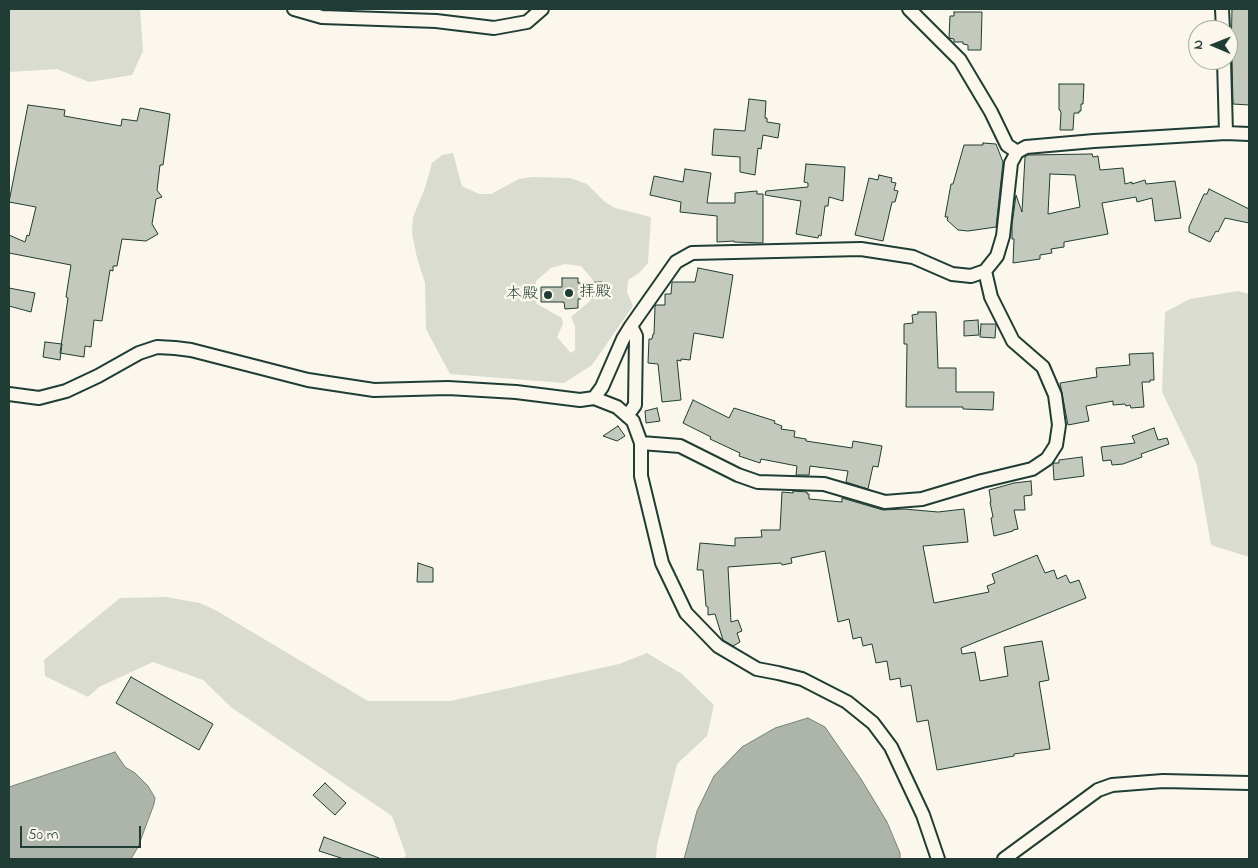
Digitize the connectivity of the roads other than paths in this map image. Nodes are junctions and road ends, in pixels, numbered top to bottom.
1 (294, 9) edge
2 (542, 9) edge
3 (909, 9) edge
4 (1224, 70) edge
5 (1226, 133) junction
6 (1249, 134) edge
7 (1017, 152) junction
8 (985, 271) junction
9 (631, 326) junction
10 (9, 394) edge
11 (594, 398) junction
12 (627, 416) junction
13 (641, 443) junction
14 (1249, 783) edge
15 (938, 859) edge
16 (1004, 859) edge

1 - 2 street
3 - 7 street
4 - 5 street
5 - 6 street
5 - 7 street
7 - 8 street
8 - 9 street
8 - 13 street
9 - 11 street
9 - 12 street
10 - 11 street
11 - 12 street
12 - 13 street
13 - 15 street
14 - 16 street

